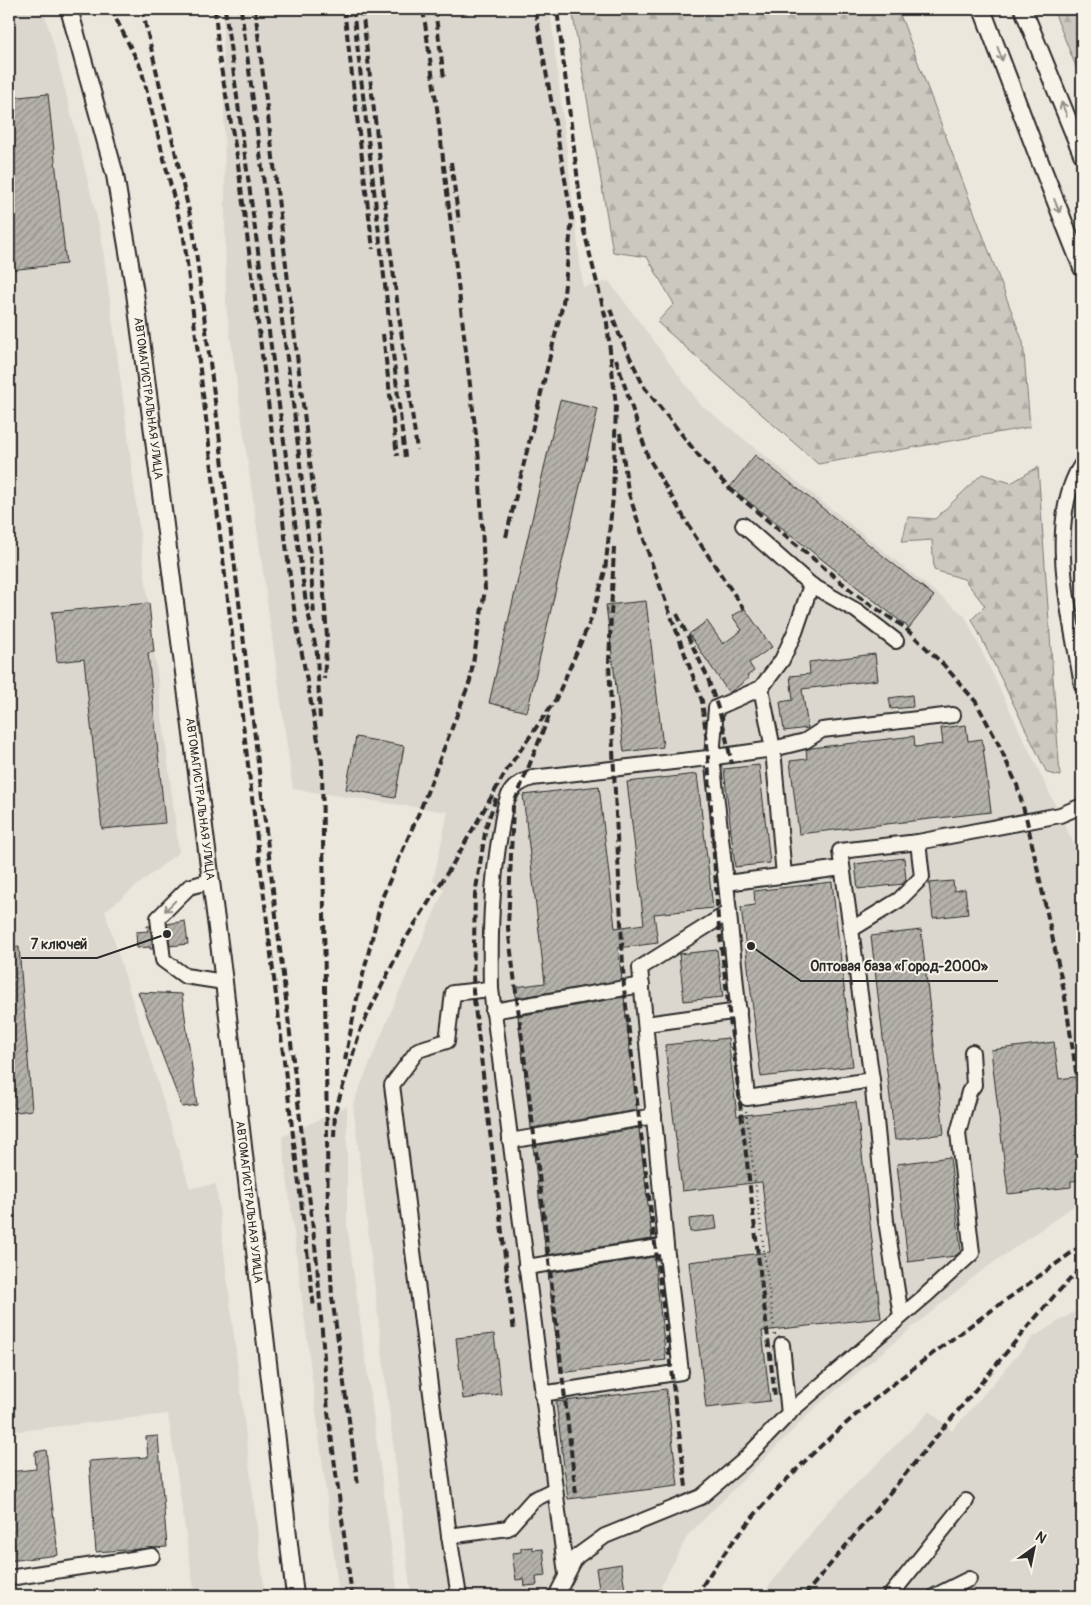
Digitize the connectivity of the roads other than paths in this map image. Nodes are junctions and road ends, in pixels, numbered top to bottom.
1 (70, 9) edge
2 (982, 9) edge
3 (1023, 9) edge
4 (1082, 154) edge
5 (1082, 268) edge
6 (1082, 464) edge
7 (743, 525) dead end
8 (811, 585) junction
9 (896, 641) dead end
10 (1082, 685) edge
11 (761, 688) junction
12 (953, 715) dead end
13 (773, 749) junction
14 (712, 758) junction
15 (1082, 806) edge
16 (918, 842) junction
17 (842, 868) junction
18 (784, 876) junction
19 (210, 881) junction
20 (726, 883) junction
21 (729, 912) junction
22 (852, 929) junction
23 (224, 982) junction
24 (642, 985) junction
25 (491, 989) junction
26 (493, 1011) junction
27 (739, 1011) junction
28 (646, 1024) junction
29 (972, 1052) dead end
30 (872, 1080) junction
31 (654, 1116) junction
32 (510, 1141) junction
33 (666, 1246) junction
34 (526, 1267) junction
35 (901, 1316) junction
36 (782, 1345) road end
37 (542, 1394) junction
38 (789, 1414) junction
39 (555, 1489) junction
40 (966, 1501) dead end
41 (449, 1536) junction
42 (152, 1556) dead end
43 (566, 1574) junction
44 (9, 1578) edge
45 (969, 1579) dead end
46 (295, 1596) edge
47 (459, 1596) edge
48 (556, 1596) edge
49 (890, 1596) edge
50 (935, 1596) edge

1 - 19 main road, АВТОМАГИСТРАЛЬНАЯ УЛИЦА
2 -> 5 main road
4 -> 3 main road
6 - 10 lane
7 - 8 lane
8 - 9 lane
8 - 11 lane
11 - 13 lane
11 - 14 lane
12 - 13 lane
13 - 14 lane
13 - 18 lane
14 - 20 lane
14 - 25 lane
15 - 16 lane
16 - 17 lane
16 - 22 lane
17 - 18 lane
17 - 22 lane
18 - 20 lane
19 - 23 main road, АВТОМАГИСТРАЛЬНАЯ УЛИЦА
19 -> 23 lane
20 - 21 lane
21 - 24 lane
21 - 27 lane
22 - 30 lane
23 - 46 main road, АВТОМАГИСТРАЛЬНАЯ УЛИЦА
24 - 26 lane
24 - 28 lane
25 - 26 lane
25 - 41 lane
26 - 32 lane
27 - 28 lane
27 - 30 lane
28 - 31 lane
29 - 35 lane
30 - 35 lane
31 - 32 lane
31 - 33 lane
32 - 34 lane
33 - 34 lane
33 - 37 lane
34 - 37 lane
35 - 38 lane
36 - 38 lane
37 - 39 lane
38 - 43 lane
39 - 41 lane
39 - 43 lane
40 - 49 lane
41 - 47 lane
42 - 44 lane
43 - 48 lane
45 - 50 lane

